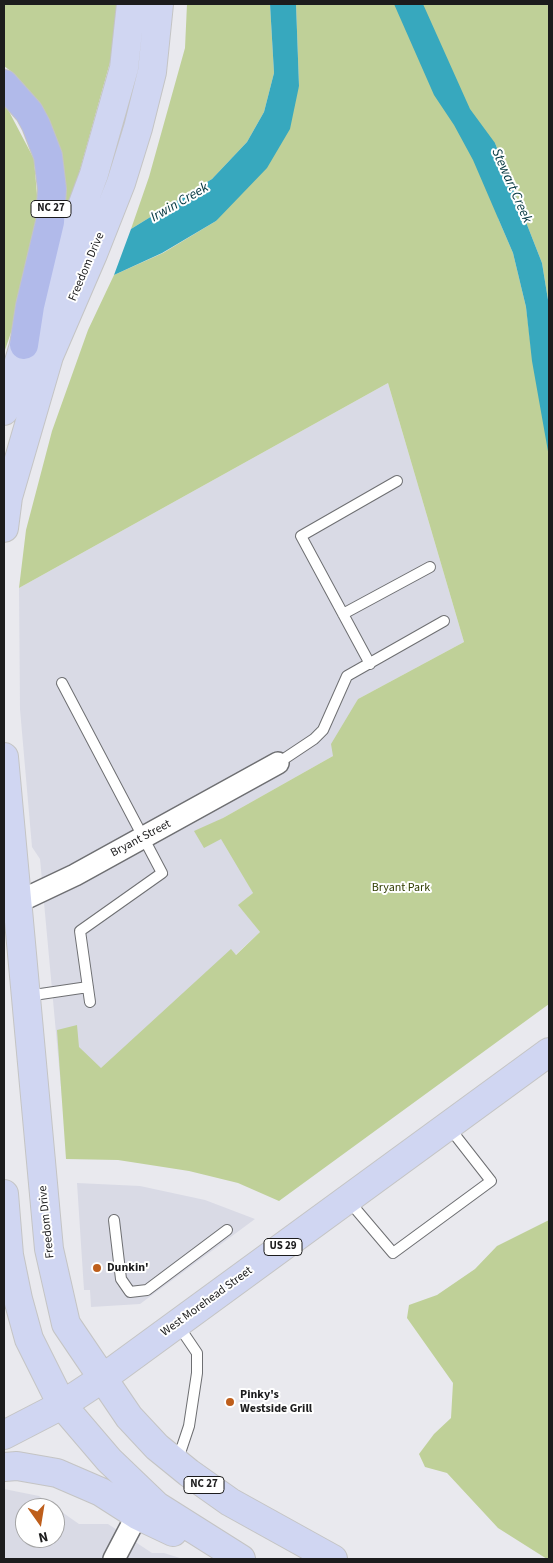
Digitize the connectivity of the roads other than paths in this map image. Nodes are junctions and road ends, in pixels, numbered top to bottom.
1 (131, 4) edge
2 (159, 4) edge
3 (4, 84) edge
4 (24, 345) junction
5 (4, 411) edge
6 (397, 481) dead end
7 (4, 528) edge
8 (430, 567) dead end
9 (343, 614) junction
10 (444, 621) dead end
11 (370, 664) junction
12 (62, 683) dead end
13 (4, 757) edge
14 (278, 763) joint
15 (142, 838) junction
16 (11, 907) edge
17 (88, 987) junction
18 (26, 996) junction
19 (90, 1002) dead end
20 (549, 1052) edge
21 (448, 1126) junction
22 (4, 1194) edge
23 (347, 1200) junction
24 (114, 1220) dead end
25 (227, 1230) dead end
26 (178, 1324) junction
27 (103, 1378) junction
28 (62, 1405) junction
29 (4, 1435) edge
30 (177, 1463) junction
31 (4, 1467) edge
32 (137, 1515) junction
33 (229, 1553) edge
34 (114, 1559) edge
35 (332, 1559) edge

1 - 4 main road
2 - 7 main road, Freedom Drive
3 - 4 highway, NC 27
4 - 5 main road, NC 27
6 - 9 lane
8 - 9 lane
9 - 11 lane
10 - 11 lane
11 - 14 lane
12 - 15 lane
13 - 16 main road, Freedom Drive / NC 27
14 - 15 street, Bryant Street
15 - 16 street, Bryant Street
15 - 17 lane
16 - 18 main road, Freedom Drive / NC 27
17 - 18 lane
17 - 19 lane
18 - 27 main road, Freedom Drive / NC 27
20 - 21 main road, West Morehead Street / US 29
21 - 23 main road, West Morehead Street / US 29
21 - 23 lane
22 - 28 main road
23 - 26 main road, West Morehead Street / US 29
24 - 25 lane
26 - 27 main road, West Morehead Street / US 29
26 - 30 lane
27 - 28 main road, West Morehead Street / US 29
27 - 30 main road, Freedom Drive / NC 27
28 - 29 main road, West Morehead Street / US 29
28 - 33 main road
30 - 35 main road, Freedom Drive / NC 27
31 - 32 main road
32 - 33 main road
32 - 34 street

